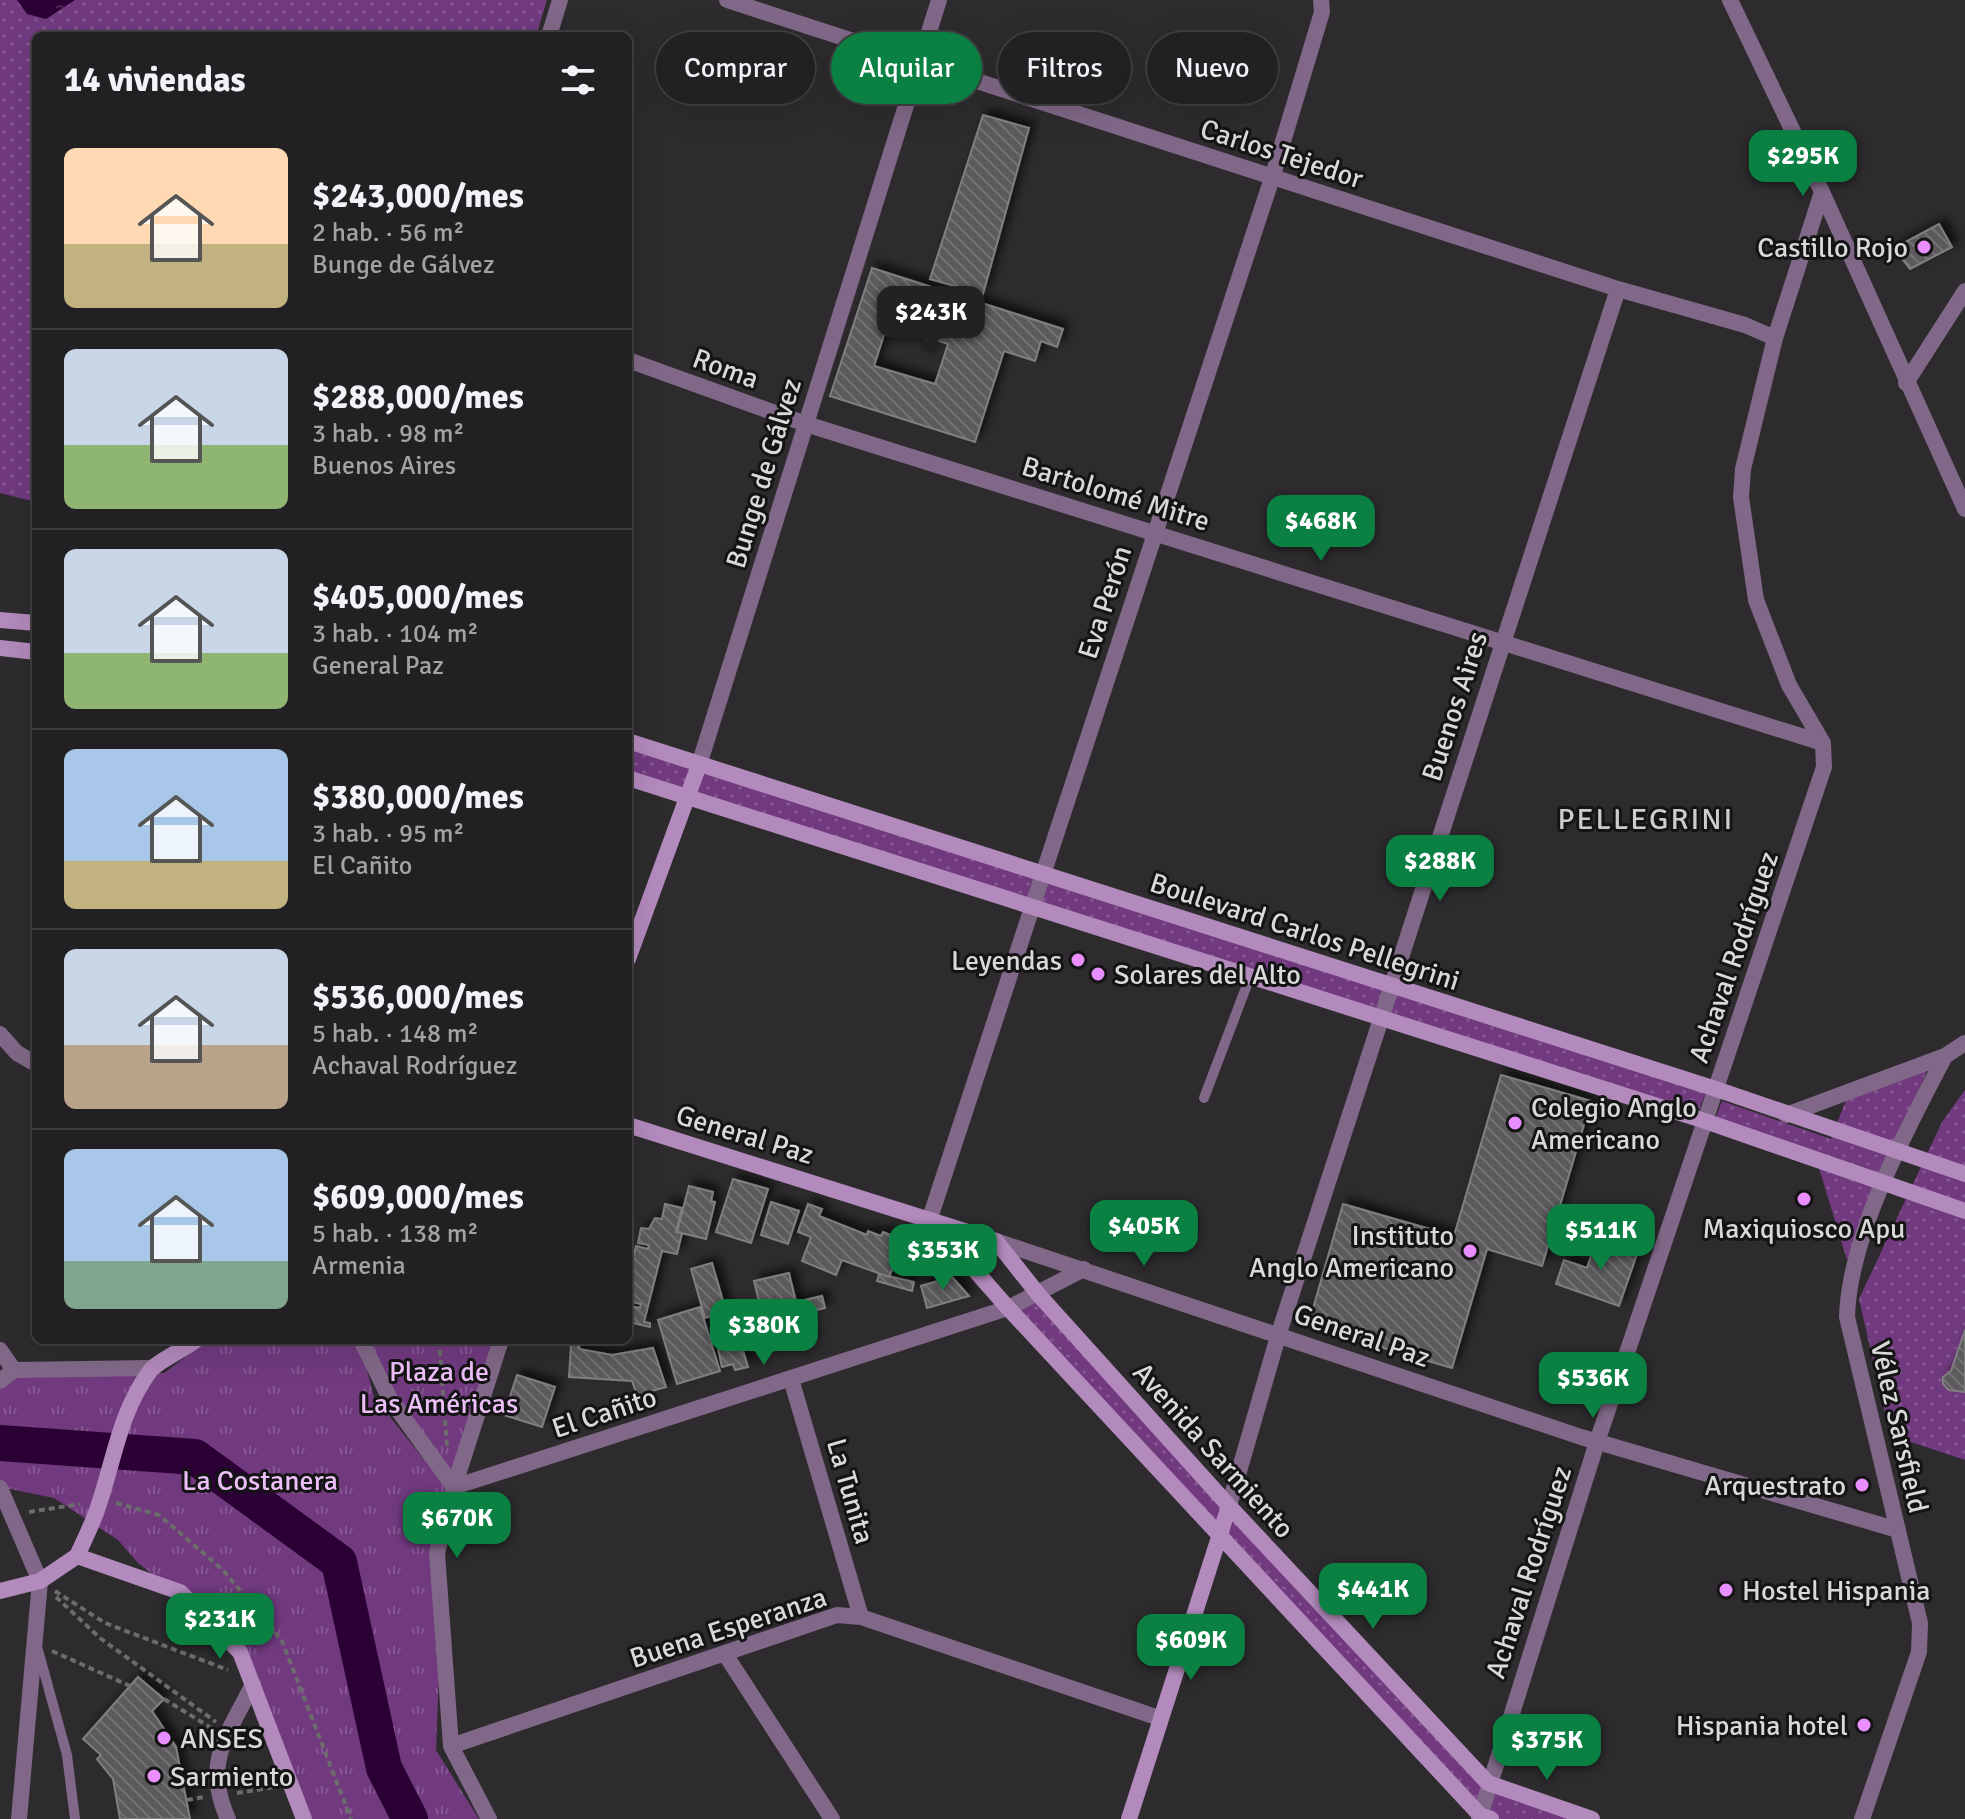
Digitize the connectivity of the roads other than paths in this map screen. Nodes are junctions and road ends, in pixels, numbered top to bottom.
1 (560, 0) edge
2 (727, 0) edge
3 (939, 0) edge
4 (1321, 0) edge
5 (1730, 0) edge
6 (550, 32) edge
7 (831, 32) edge
8 (929, 32) edge
9 (982, 81) edge
10 (907, 104) edge
11 (1272, 178) junction
12 (1822, 192) junction
13 (1618, 289) junction
14 (1965, 291) edge
15 (1775, 338) junction
16 (632, 361) edge
17 (1906, 383) junction
18 (806, 424) junction
19 (1965, 509) edge
20 (1154, 532) junction
21 (0, 620) edge
22 (32, 623) edge
23 (1502, 640) junction
24 (0, 648) edge
25 (32, 652) edge
26 (632, 742) edge
27 (1823, 743) junction
28 (699, 765) junction
29 (632, 779) edge
30 (687, 798) junction
31 (1044, 875) junction
32 (1033, 907) junction
33 (632, 948) edge
34 (1250, 977) junction
35 (1392, 987) junction
36 (1382, 1019) junction
37 (0, 1034) edge
38 (1965, 1043) edge
39 (1945, 1056) junction
40 (32, 1062) edge
41 (1716, 1089) junction
42 (1204, 1098) dead end
43 (1786, 1115) junction
44 (1705, 1121) junction
45 (632, 1126) edge
46 (1898, 1151) junction
47 (1965, 1174) edge
48 (1885, 1182) junction
49 (1965, 1211) edge
50 (930, 1218) junction
51 (996, 1241) junction
52 (1084, 1269) junction
53 (1038, 1294) junction
54 (1008, 1308) junction
55 (1279, 1333) junction
56 (191, 1344) edge
57 (363, 1344) edge
58 (500, 1344) edge
59 (0, 1350) edge
60 (152, 1368) junction
61 (7, 1375) edge
62 (791, 1379) junction
63 (1597, 1442) junction
64 (454, 1487) junction
65 (2, 1494) edge
66 (1229, 1506) junction
67 (1898, 1530) junction
68 (1217, 1535) junction
69 (77, 1556) junction
70 (40, 1581) junction
71 (0, 1591) edge
72 (861, 1617) junction
73 (35, 1642) junction
74 (725, 1654) junction
75 (251, 1680) junction
76 (1159, 1718) junction
77 (451, 1746) junction
78 (1488, 1783) junction
79 (1483, 1818) edge
80 (19, 1819) edge
81 (75, 1819) edge
82 (228, 1819) edge
83 (304, 1819) edge
84 (489, 1819) edge
85 (832, 1819) edge
86 (1129, 1819) edge
87 (1592, 1819) edge
88 (1862, 1819) edge

1 - 6 street
2 - 7 street, Carlos Tejedor
3 - 8 street, Bunge de Gálvez
4 - 11 street, Eva Perón
5 - 12 street
9 - 11 street, Carlos Tejedor
10 - 18 street, Bunge de Gálvez
11 - 13 street, Carlos Tejedor
11 - 20 street, Eva Perón
12 - 15 street
12 - 17 street
13 - 15 street, Carlos Tejedor
13 - 23 street, Buenos Aires
14 - 17 street
15 - 27 street
16 - 18 street, Roma
17 - 19 street
18 - 20 street, Bartolomé Mitre
18 - 28 street, Bunge de Gálvez
20 - 23 street, Bartolomé Mitre
20 - 31 street, Eva Perón
21 - 22 street
23 - 27 street, Bartolomé Mitre
23 - 35 street, Buenos Aires
24 - 25 street
26 - 28 street, Boulevard Carlos Pellegrini
27 - 41 street, Achaval Rodríguez
28 - 30 street, Bunge de Gálvez
28 - 31 street, Boulevard Carlos Pellegrini
29 - 30 street
30 - 32 street
30 - 33 street, Bunge de Gálvez
31 - 32 street, Eva Perón
31 - 35 street, Boulevard Carlos Pellegrini
32 - 34 street
32 - 50 street, Eva Perón
34 - 36 street
34 - 42 lane
35 - 36 street, Buenos Aires
35 - 41 street, Boulevard Carlos Pellegrini
36 - 44 street
36 - 55 street, Buenos Aires
37 - 40 street
38 - 39 street
39 - 43 street
39 - 46 street, Vélez Sarsfield
41 - 43 street, Boulevard Carlos Pellegrini
41 - 44 street, Achaval Rodríguez
43 - 46 street, Boulevard Carlos Pellegrini
44 - 48 street
44 - 63 street, Achaval Rodríguez
45 - 50 street, General Paz
46 - 47 street, Boulevard Carlos Pellegrini
46 - 48 street, Vélez Sarsfield
48 - 49 street
48 - 67 street, Vélez Sarsfield
50 - 51 street, General Paz
50 - 54 street, Avenida Sarmiento
51 - 52 street, General Paz
51 - 53 street, Avenida Sarmiento
52 - 53 street, El Cañito
52 - 55 street, General Paz
53 - 54 street, El Cañito
53 - 66 street, Avenida Sarmiento
54 - 62 street, El Cañito
54 - 68 street, Avenida Sarmiento
55 - 63 street, General Paz
55 - 66 street, Buenos Aires
56 - 60 street
57 - 64 street
58 - 64 street
59 - 61 street
60 - 61 street
60 - 69 street
62 - 64 street, El Cañito
62 - 72 street, La Tunita
63 - 67 street, General Paz
63 - 78 street, Achaval Rodríguez
64 - 77 street
65 - 70 street
66 - 68 street
66 - 78 street, Avenida Sarmiento
67 - 88 street, Vélez Sarsfield
68 - 76 street
68 - 79 street, Avenida Sarmiento
69 - 70 street
69 - 75 street
70 - 71 street
70 - 73 street
72 - 74 street, Buena Esperanza
72 - 76 street, Buena Esperanza
73 - 80 street
73 - 81 lane
74 - 77 street, Buena Esperanza
74 - 85 street
75 - 82 street
75 - 83 street
76 - 86 street
77 - 84 street
78 - 79 street, Achaval Rodríguez
78 - 87 street, Avenida Sarmiento

